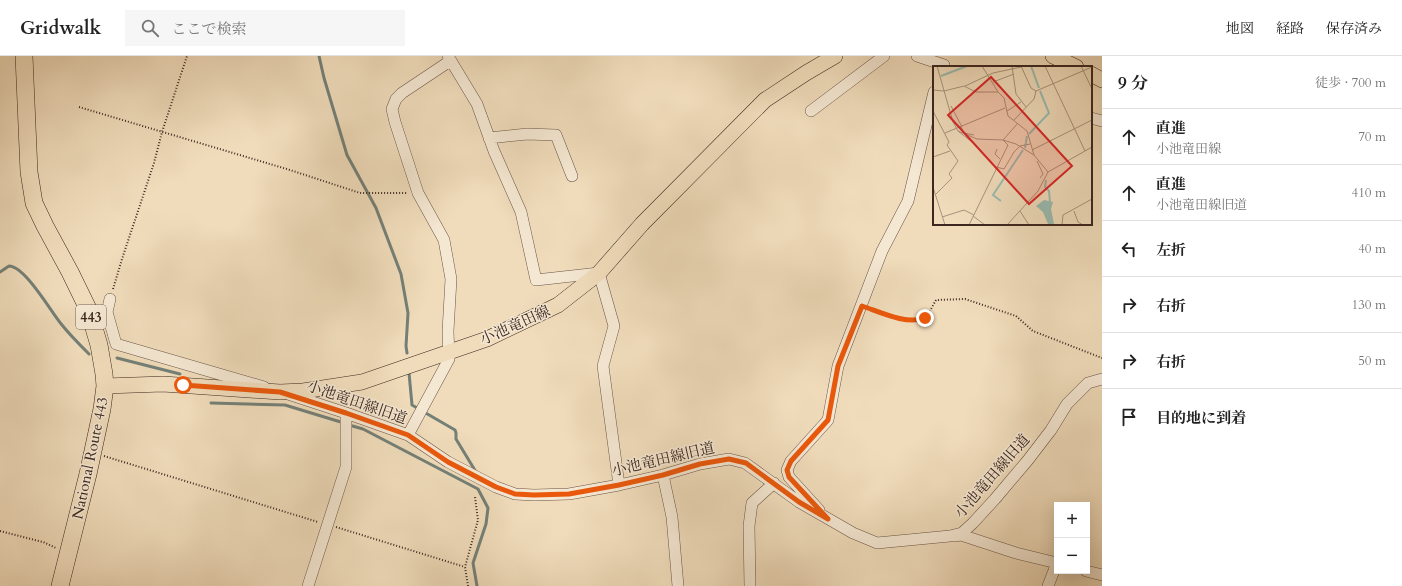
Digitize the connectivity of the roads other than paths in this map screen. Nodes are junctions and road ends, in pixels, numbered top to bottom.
1 (24, 56) edge
2 (835, 56) edge
3 (884, 56) edge
4 (917, 56) edge
5 (1053, 56) edge
6 (449, 59) edge
7 (944, 63) edge
8 (1074, 66) edge
9 (1092, 75) edge
10 (1102, 80) edge
11 (933, 96) edge
12 (811, 111) dead end
13 (1092, 118) edge
14 (1102, 121) edge
15 (490, 138) junction
16 (572, 176) dead end
17 (599, 273) junction
18 (110, 300) road end
19 (449, 352) junction
20 (1102, 379) edge
21 (105, 386) junction
22 (280, 392) junction
23 (346, 421) junction
24 (408, 435) junction
25 (663, 475) junction
26 (774, 483) junction
27 (619, 485) junction
28 (828, 519) junction
29 (950, 536) junction
30 (1054, 562) edge
31 (1054, 571) edge
32 (1090, 572) edge
33 (1102, 574) edge
34 (60, 586) edge
35 (308, 586) edge
36 (678, 586) edge
37 (750, 586) edge
38 (1048, 586) edge

1 - 21 highway, National Route 443 / 443
2 - 17 main road, 小池竜田線
3 - 12 street
4 - 7 street
5 - 8 main road
6 - 15 street
6 - 19 street
9 - 10 main road
11 - 28 street
13 - 14 street
15 - 16 street
15 - 17 street
17 - 19 main road, 小池竜田線
17 - 27 street
18 - 22 street, 小池竜田線旧道
19 - 22 main road, 小池竜田線
19 - 24 street
20 - 29 street, 小池竜田線旧道
21 - 22 main road, 小池竜田線
21 - 34 highway, National Route 443 / 443
22 - 23 street, 小池竜田線旧道
23 - 24 street, 小池竜田線旧道
23 - 35 street
24 - 27 street, 小池竜田線旧道
25 - 26 street, 小池竜田線旧道
25 - 27 street, 小池竜田線旧道
25 - 36 street
26 - 28 street, 小池竜田線旧道
26 - 37 street
28 - 29 street, 小池竜田線旧道
29 - 30 street
31 - 38 street
32 - 33 street

